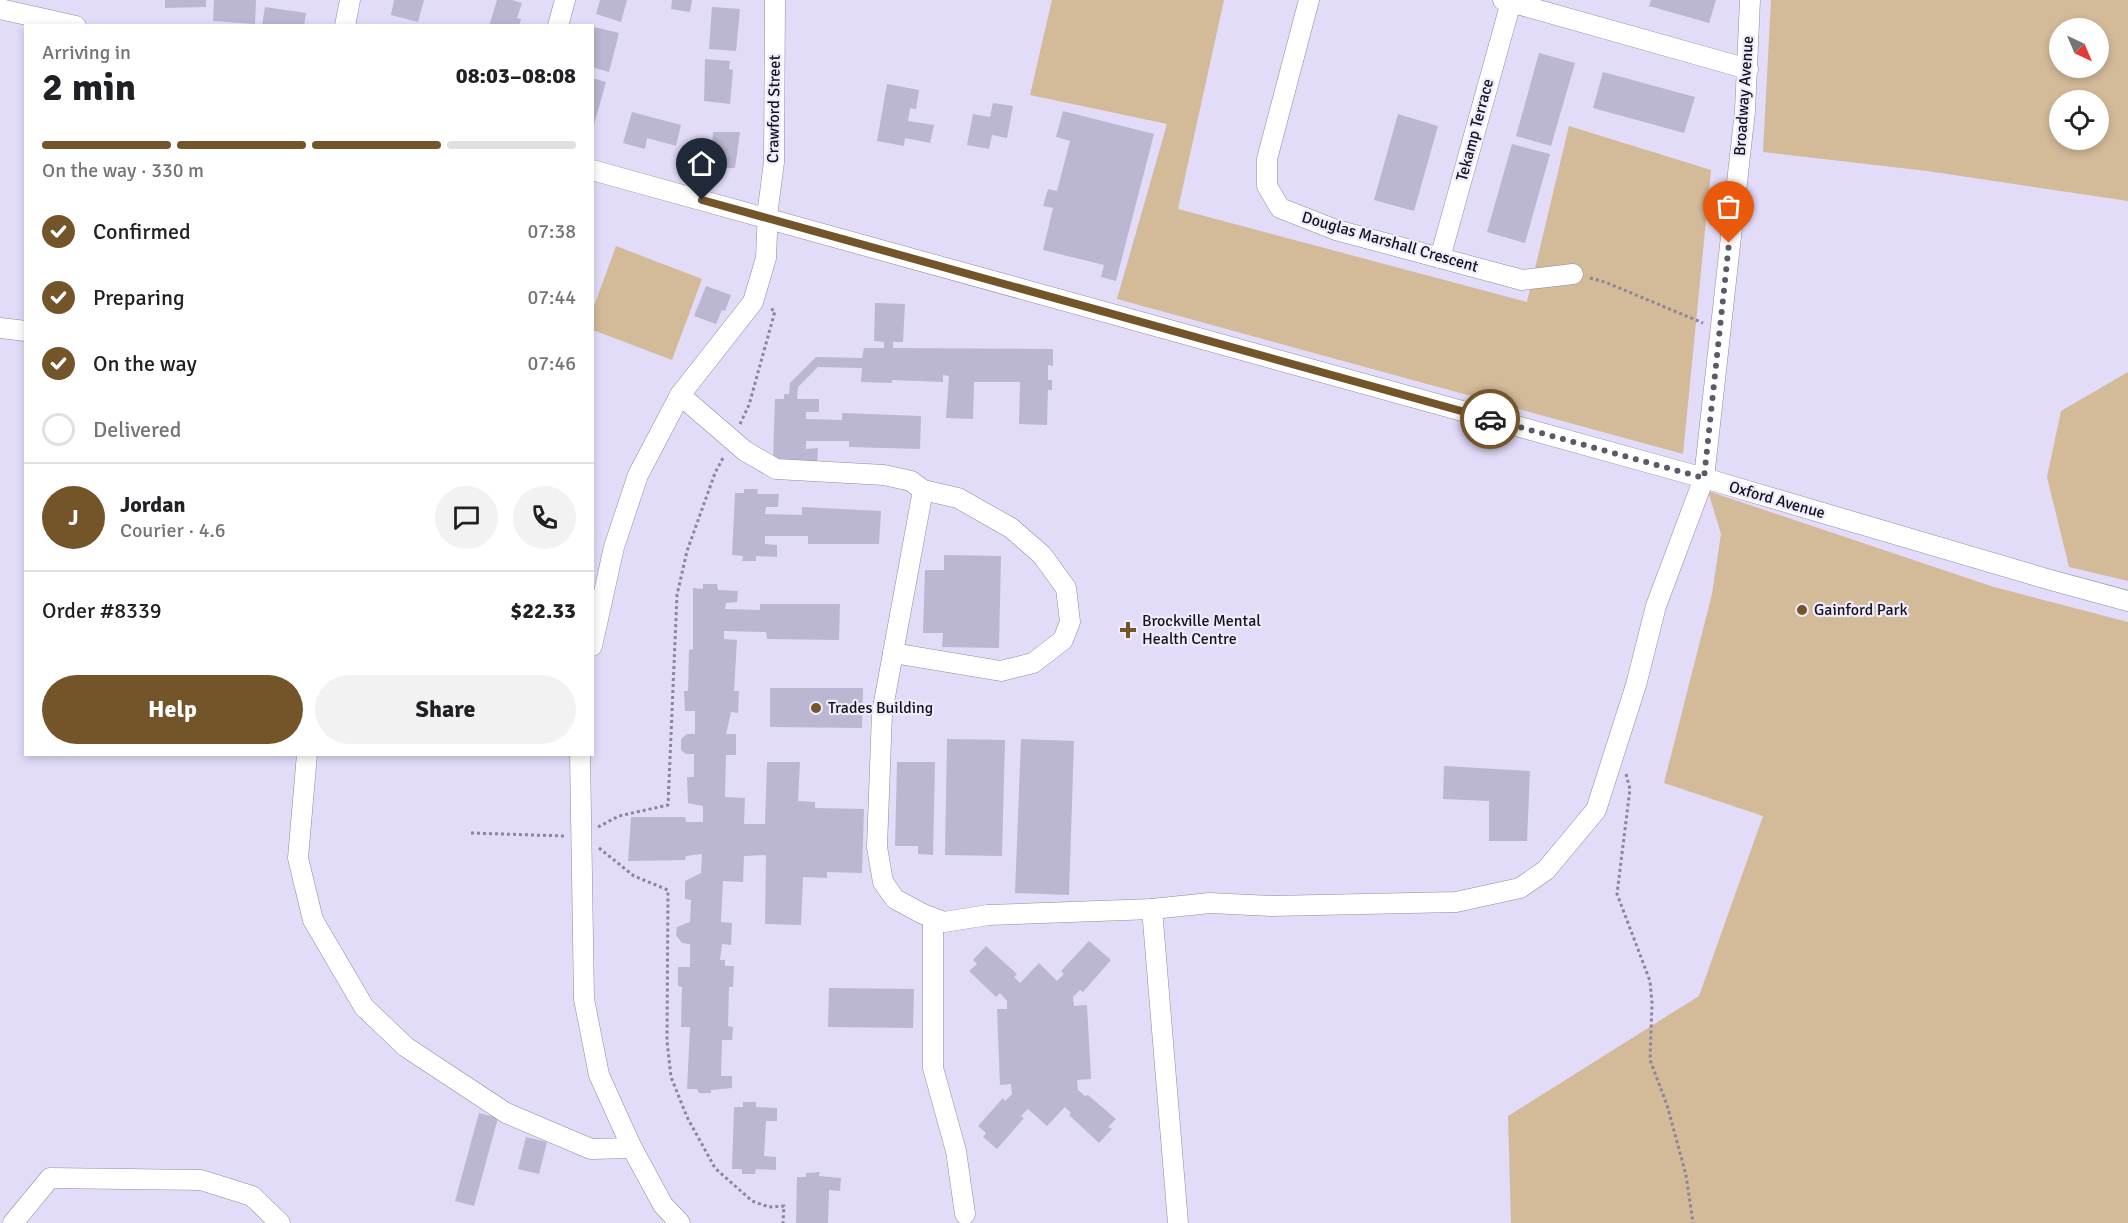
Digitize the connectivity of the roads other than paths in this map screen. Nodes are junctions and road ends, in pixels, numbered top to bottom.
1 (350, 0) edge
2 (565, 0) edge
3 (775, 0) edge
4 (1309, 0) edge
5 (1750, 0) edge
6 (1507, 1) edge
7 (0, 9) edge
8 (67, 24) edge
9 (345, 24) edge
10 (559, 24) edge
11 (1748, 69) junction
12 (594, 171) edge
13 (768, 217) junction
14 (1440, 258) junction
15 (1573, 274) road end
16 (0, 328) edge
17 (24, 331) edge
18 (680, 396) junction
19 (1704, 478) junction
20 (923, 490) junction
21 (2128, 601) edge
22 (594, 637) edge
23 (893, 653) junction
24 (307, 756) edge
25 (575, 757) edge
26 (1152, 909) junction
27 (933, 918) junction
28 (632, 1148) junction
29 (965, 1214) dead end
30 (13, 1223) edge
31 (280, 1223) edge
32 (680, 1223) edge
33 (1178, 1223) edge

1 - 9 street
2 - 10 street
3 - 13 street, Crawford Street
4 - 14 street, Douglas Marshall Crescent
5 - 11 street, Broadway Avenue
6 - 11 street
6 - 14 street, Tekamp Terrace
7 - 8 street
11 - 19 street, Broadway Avenue
12 - 13 street, Oxford Avenue
13 - 18 street, Crawford Street
13 - 19 street, Oxford Avenue
14 - 15 street, Douglas Marshall Crescent
16 - 17 street
18 - 20 street
18 - 22 street
19 - 21 street, Oxford Avenue
19 - 26 street, Broadway Avenue
20 - 23 street
20 - 23 street
23 - 27 street
24 - 28 street
25 - 28 street
26 - 27 street, Broadway Avenue
26 - 33 street
27 - 29 street
28 - 32 street
30 - 31 street

